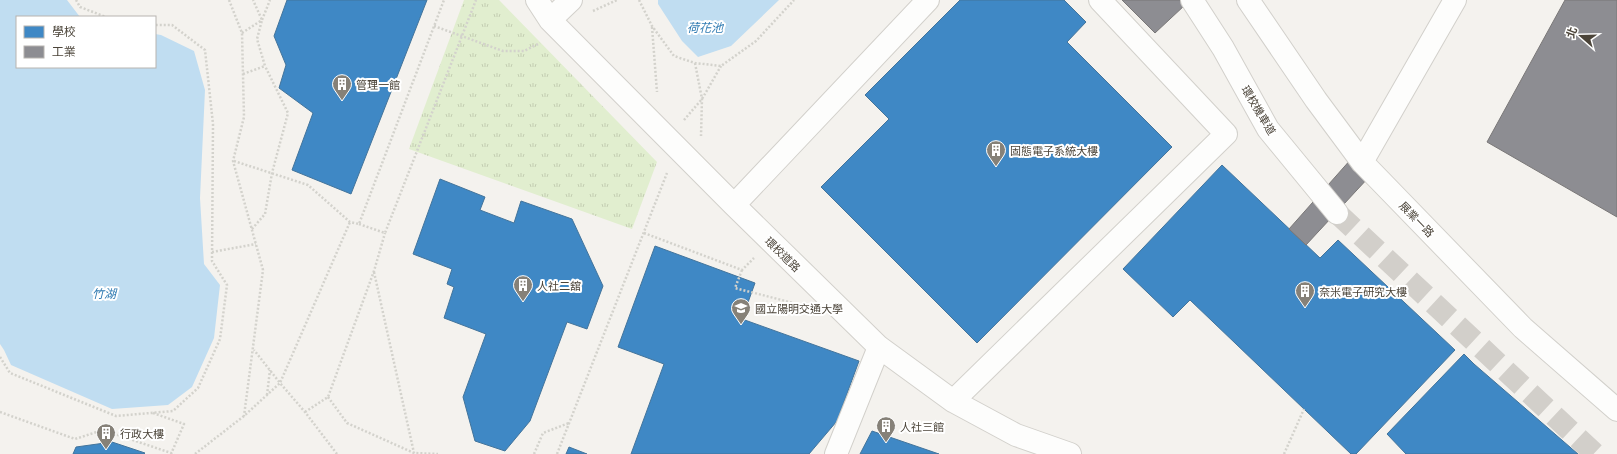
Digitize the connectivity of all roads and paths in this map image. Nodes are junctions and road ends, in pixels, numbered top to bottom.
1 (76, 0) edge
2 (229, 0) edge
3 (253, 0) edge
4 (270, 0) edge
5 (444, 0) edge
6 (476, 0) edge
7 (538, 0) edge
8 (571, 0) edge
9 (639, 0) edge
10 (794, 0) edge
11 (928, 0) edge
12 (1100, 0) edge
13 (1192, 0) edge
14 (1248, 0) edge
15 (1455, 0) edge
16 (103, 16) edge
17 (262, 20) junction
18 (554, 24) junction
19 (156, 25) edge
20 (434, 26) junction
21 (652, 26) junction
22 (242, 33) junction
23 (462, 36) junction
24 (695, 64) junction
25 (265, 66) junction
26 (721, 66) junction
27 (243, 74) junction
28 (657, 94) dead end
29 (702, 99) junction
30 (672, 143) junction
31 (233, 161) junction
32 (1362, 162) junction
33 (693, 165) junction
34 (272, 173) junction
35 (734, 205) junction
36 (1337, 213) tunnel mouth
37 (350, 222) junction
38 (359, 224) junction
39 (252, 229) junction
40 (385, 233) junction
41 (644, 233) junction
42 (771, 242) junction
43 (256, 244) junction
44 (212, 252) junction
45 (742, 270) junction
46 (374, 271) junction
47 (803, 306) dead end
48 (879, 347) junction
49 (254, 350) junction
50 (0, 357) edge
51 (270, 370) junction
52 (280, 383) junction
53 (267, 396) junction
54 (328, 397) junction
55 (953, 401) junction
56 (1304, 409) dead end
57 (1617, 410) edge
58 (0, 412) edge
59 (305, 412) junction
60 (151, 413) junction
61 (244, 416) junction
62 (569, 423) junction
63 (336, 453) edge
64 (413, 453) edge
65 (172, 454) edge
66 (195, 454) edge
67 (331, 454) edge
68 (438, 454) edge
69 (534, 454) edge
70 (557, 454) edge
71 (836, 454) edge
72 (1070, 454) edge
73 (1284, 454) edge

1 - 16 path
2 - 22 path
3 - 17 path
4 - 17 path
5 - 20 path
6 - 23 path
7 - 18 street, 環校道路
8 - 18 street
9 - 21 path
10 - 26 path
11 - 35 street
12 - 55 street
13 - 36 street, 環校機車道
14 - 32 street, 展業一路
15 - 32 street
17 - 22 path
17 - 25 path
18 - 23 path
18 - 30 street, 環校道路
19 - 44 path
20 - 23 path
20 - 38 path
21 - 24 path
21 - 28 path
22 - 27 path
23 - 40 path
24 - 26 path
24 - 29 path
25 - 27 path
25 - 34 path
26 - 29 path
27 - 31 path
29 - 30 path
29 - 33 path
30 - 33 street, 環校道路
30 - 41 path
31 - 34 path
31 - 39 path
32 - 57 street, 展業一路
33 - 35 street, 環校道路
34 - 37 path
34 - 39 path
35 - 42 street, 環校道路
37 - 38 path
37 - 52 path
38 - 40 path
39 - 43 path
40 - 46 path
41 - 45 path
41 - 62 path
42 - 45 path
42 - 48 street, 環校道路
43 - 44 path
43 - 49 path
44 - 60 path
45 - 47 path
46 - 54 path
46 - 64 path
48 - 55 street, 環校道路
48 - 71 street
49 - 51 path
49 - 61 path
50 - 60 path
51 - 52 path
51 - 53 path
52 - 53 path
52 - 59 path
53 - 61 path
54 - 59 path
54 - 64 path
55 - 72 street, 環校道路
56 - 73 path
58 - 65 path
59 - 63 path
60 - 65 path
61 - 66 path
62 - 69 path
62 - 70 path
63 - 67 path
64 - 68 path

